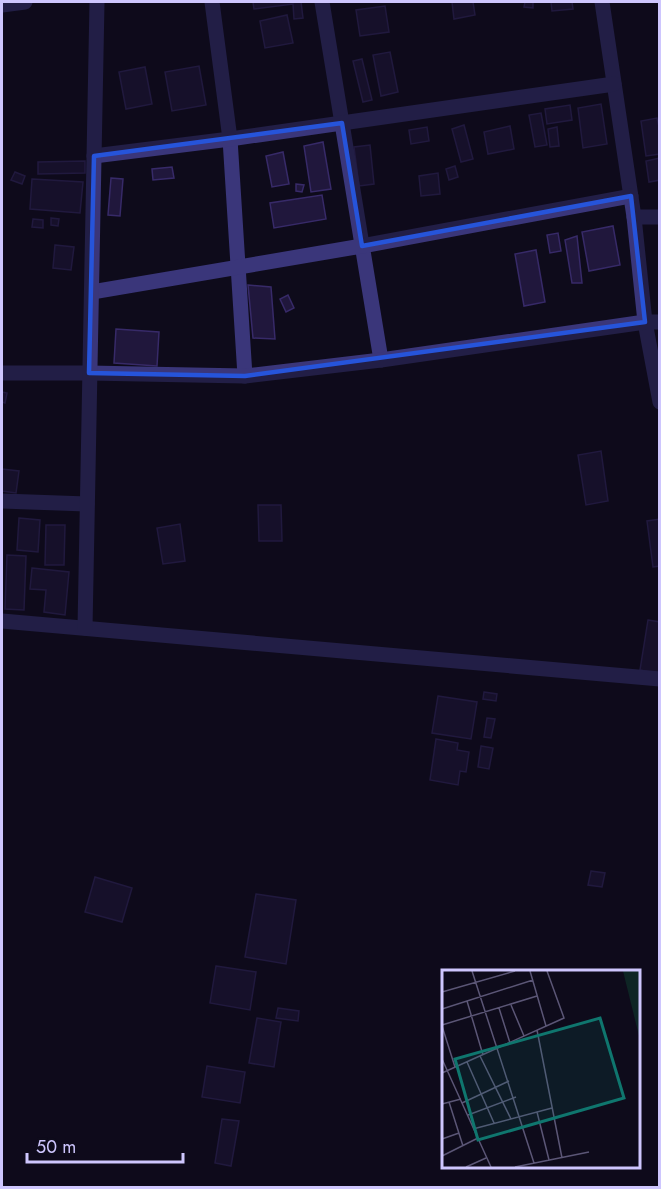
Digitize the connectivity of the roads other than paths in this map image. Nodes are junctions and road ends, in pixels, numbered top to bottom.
1 (97, 2) edge
2 (212, 2) edge
3 (322, 2) edge
4 (602, 2) edge
5 (614, 84) junction
6 (342, 123) junction
7 (230, 139) junction
8 (94, 156) junction
9 (631, 196) junction
10 (634, 217) junction
11 (660, 217) edge
12 (362, 246) junction
13 (239, 267) junction
14 (92, 292) junction
15 (652, 322) edge
16 (381, 360) junction
17 (2, 373) edge
18 (89, 373) junction
19 (245, 376) junction
20 (660, 402) edge
21 (2, 501) edge
22 (87, 504) junction
23 (2, 621) edge
24 (85, 628) junction
25 (660, 679) edge

1 - 8 street
2 - 7 street
3 - 6 street
4 - 5 street
5 - 6 street
5 - 9 street
6 - 7 street
6 - 12 street
7 - 8 street
7 - 13 street
8 - 14 street
9 - 10 street
9 - 12 street
10 - 11 street
10 - 15 street
12 - 13 street
12 - 16 street
13 - 14 street
13 - 19 street
14 - 18 street
15 - 16 street
15 - 20 street
16 - 19 street
17 - 18 street
18 - 19 street
18 - 22 street
21 - 22 street
22 - 24 street
23 - 24 street
24 - 25 street

